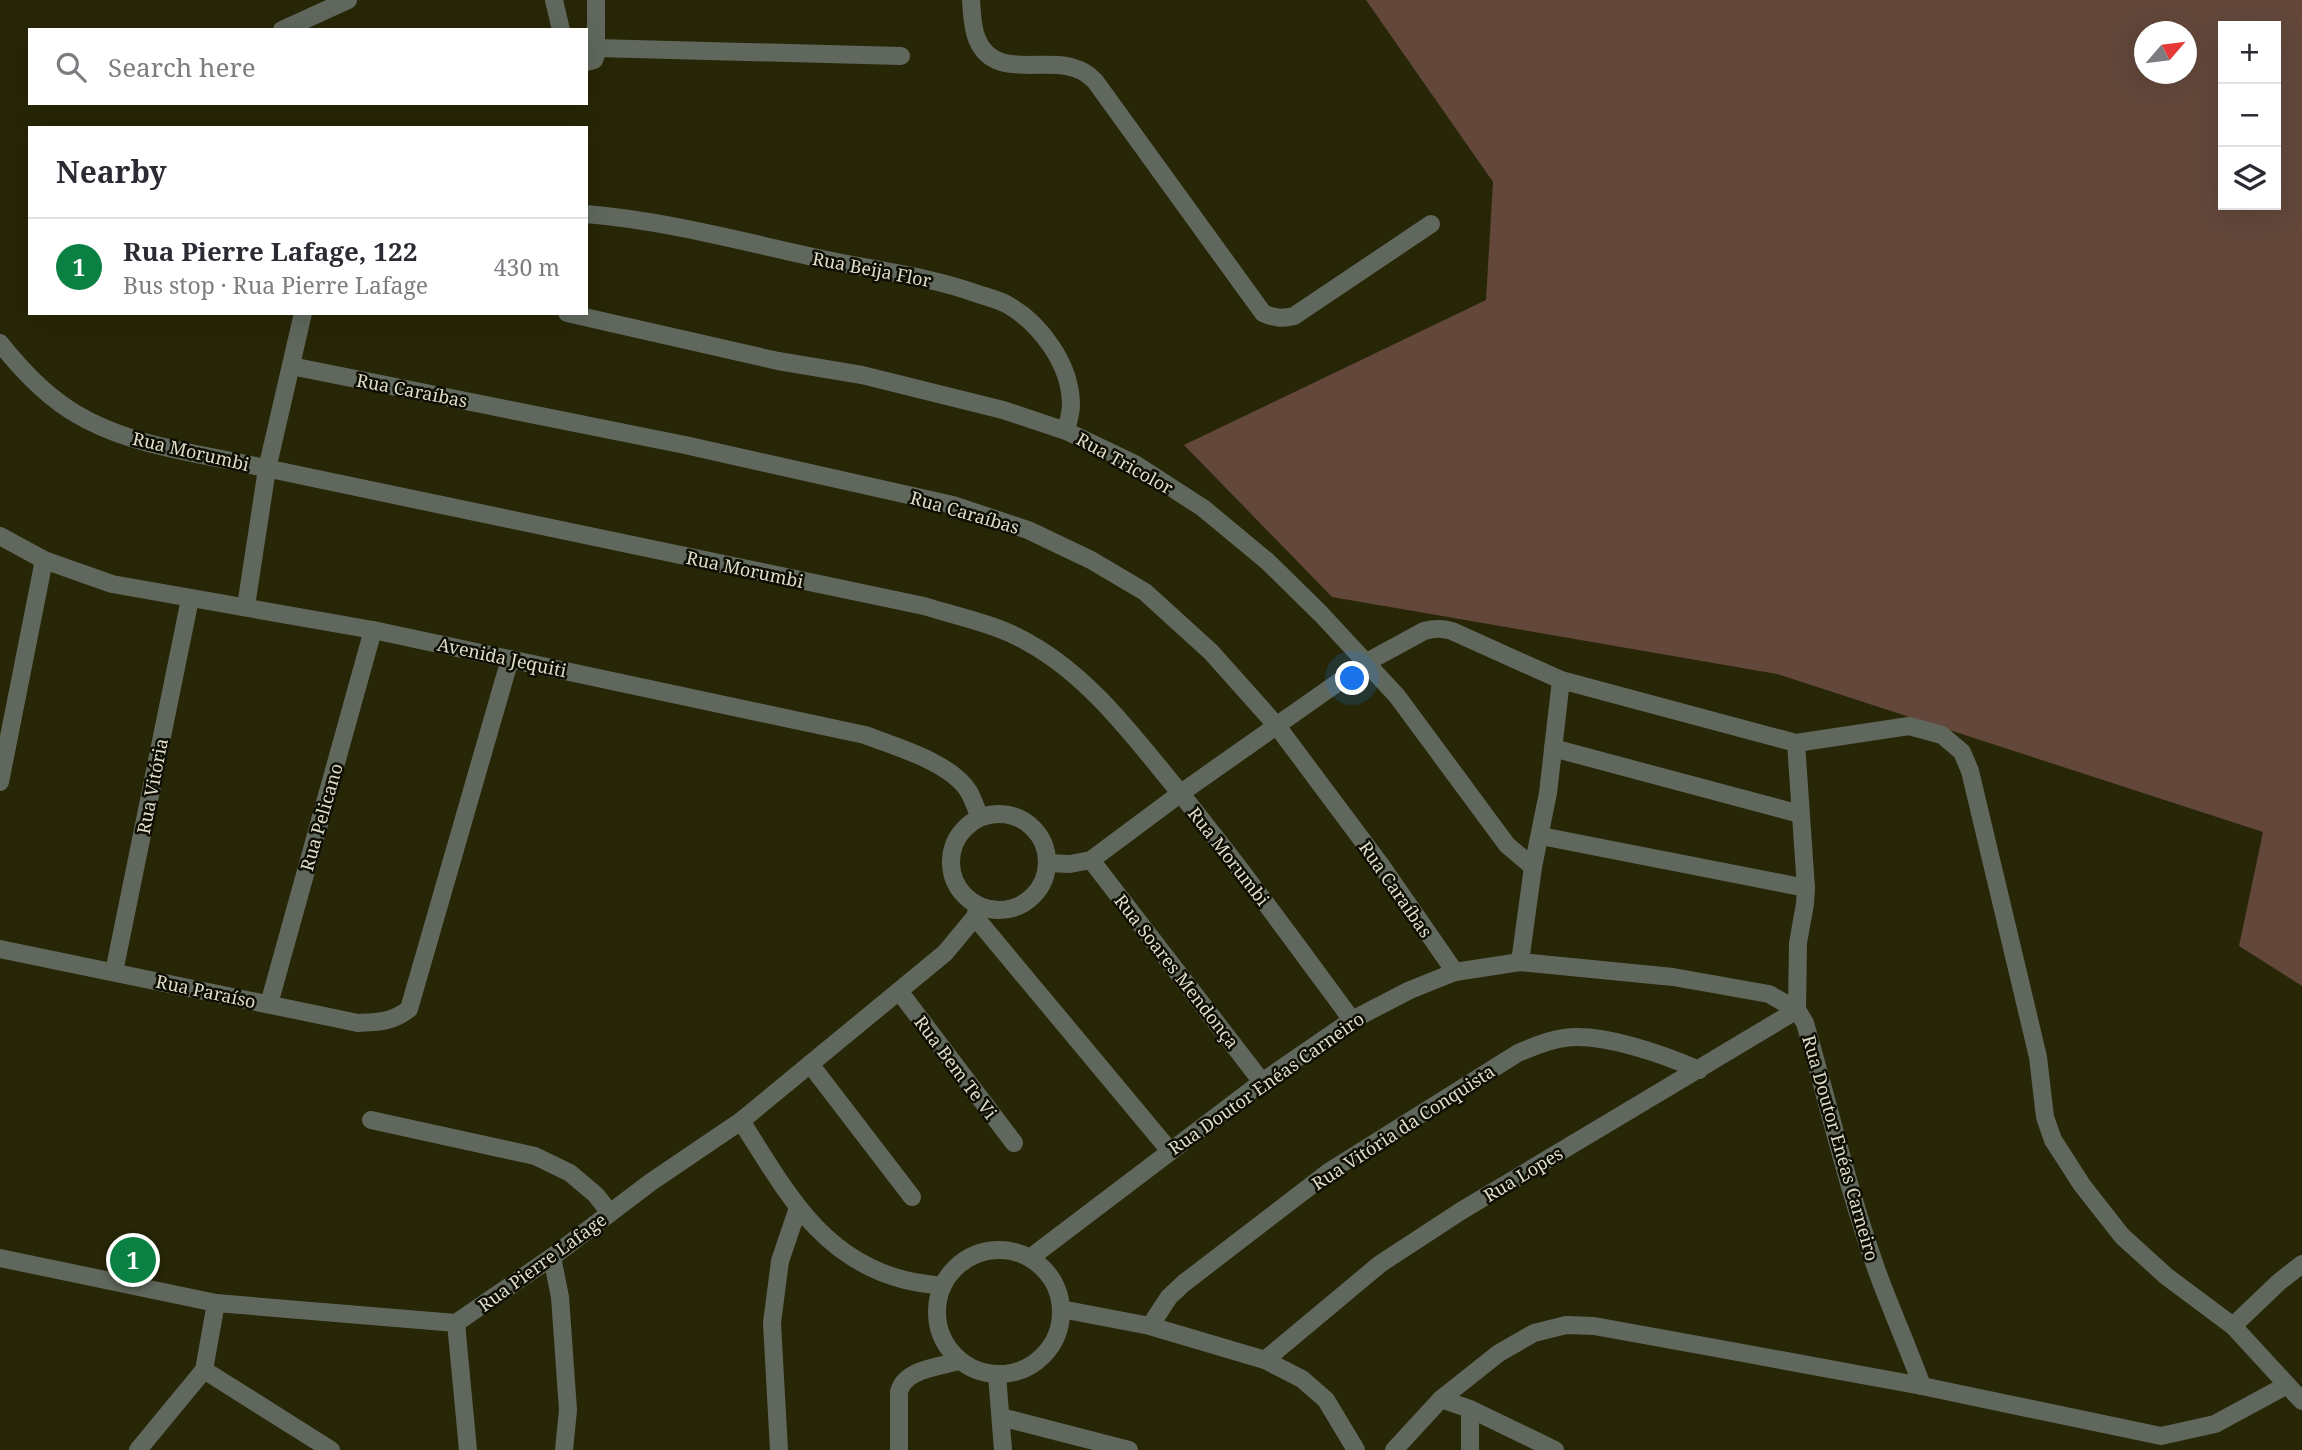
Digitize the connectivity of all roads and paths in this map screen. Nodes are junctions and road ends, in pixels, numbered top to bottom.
1 (348, 0) edge
2 (554, 0) edge
3 (596, 0) edge
4 (971, 0) edge
5 (286, 28) edge
6 (561, 28) edge
7 (591, 55) edge
8 (901, 56) dead end
9 (588, 214) edge
10 (1431, 224) dead end
11 (303, 315) edge
12 (576, 315) edge
13 (0, 343) edge
14 (291, 366) junction
15 (1066, 431) junction
16 (267, 469) junction
17 (0, 536) edge
18 (44, 560) junction
19 (190, 599) junction
20 (246, 606) junction
21 (373, 630) junction
22 (510, 659) junction
23 (1367, 662) junction
24 (1561, 680) junction
25 (1277, 726) junction
26 (1796, 743) junction
27 (1553, 748) junction
28 (0, 782) edge
29 (1181, 793) junction
30 (1800, 814) junction
31 (979, 817) junction
32 (1541, 836) junction
33 (1091, 860) junction
34 (1047, 863) junction
35 (1534, 867) junction
36 (1805, 888) junction
37 (976, 911) junction
38 (0, 948) edge
39 (1520, 962) junction
40 (114, 972) junction
41 (1455, 972) junction
42 (899, 991) junction
43 (269, 1004) junction
44 (1797, 1010) junction
45 (1352, 1020) junction
46 (810, 1064) junction
47 (1699, 1070) junction
48 (1262, 1082) junction
49 (371, 1120) dead end
50 (741, 1121) junction
51 (1014, 1143) dead end
52 (1170, 1151) junction
53 (912, 1197) dead end
54 (797, 1208) junction
55 (610, 1213) junction
56 (552, 1257) junction
57 (0, 1258) edge
58 (1030, 1258) junction
59 (2302, 1264) edge
60 (942, 1286) junction
61 (216, 1303) junction
62 (1061, 1309) junction
63 (456, 1323) junction
64 (1150, 1326) junction
65 (2234, 1326) junction
66 (1265, 1360) junction
67 (959, 1361) junction
68 (204, 1370) junction
69 (997, 1375) junction
70 (1922, 1387) junction
71 (2297, 1393) edge
72 (1441, 1399) junction
73 (1470, 1409) junction
74 (1001, 1417) junction
75 (1121, 1449) edge
76 (138, 1450) edge
77 (331, 1450) edge
78 (468, 1450) edge
79 (564, 1450) edge
80 (779, 1450) edge
81 (899, 1450) edge
82 (1003, 1450) edge
83 (1356, 1450) edge
84 (1394, 1450) edge
85 (1471, 1450) edge
86 (1555, 1450) edge

1 - 5 street
2 - 6 street
3 - 7 street
4 - 10 street
7 - 8 street
9 - 15 street, Rua Beija Flor
11 - 14 street
12 - 15 street, Rua Tricolor
13 - 16 street, Rua Morumbi
14 - 16 street
14 - 25 street, Rua Caraíbas
15 - 23 street, Rua Tricolor
16 - 20 street
16 - 29 street, Rua Morumbi
17 - 18 street, Avenida Jequiti
18 - 19 street, Avenida Jequiti
18 - 28 street
19 - 20 street, Avenida Jequiti
19 - 40 street, Rua Vitória
20 - 21 street, Avenida Jequiti
21 - 22 street, Avenida Jequiti
21 - 43 street, Rua Pelicano
22 - 31 street, Avenida Jequiti
22 - 43 street, Rua Paraíso
23 - 24 street
23 - 25 street
23 - 35 street, Rua Tricolor
24 - 26 street
24 - 27 street
25 - 29 street
25 - 41 street, Rua Caraíbas
26 - 30 street
26 - 65 street
27 - 30 street
27 - 32 street
29 - 33 street
29 - 45 street, Rua Morumbi
30 - 36 street
31 - 34 street
31 - 37 street
32 - 35 street
32 - 36 street
33 - 34 street
33 - 48 street, Rua Soares Mendonça
34 - 37 street
35 - 39 street
36 - 44 street
37 - 42 street, Rua Pierre Lafage
37 - 52 street
38 - 40 street, Rua Paraíso
39 - 41 street, Rua Doutor Enéas Carneiro
39 - 44 street, Rua Doutor Enéas Carneiro
40 - 43 street, Rua Paraíso
41 - 45 street, Rua Doutor Enéas Carneiro
42 - 46 street, Rua Pierre Lafage
42 - 51 street, Rua Bem Te Vi
44 - 47 street, Rua Lopes
44 - 70 street, Rua Doutor Enéas Carneiro
45 - 48 street, Rua Doutor Enéas Carneiro
46 - 50 street, Rua Pierre Lafage
46 - 53 street
47 - 64 street, Rua Vitória da Conquista
47 - 66 street, Rua Lopes
48 - 52 street, Rua Doutor Enéas Carneiro
49 - 55 street
50 - 54 street
50 - 55 street, Rua Pierre Lafage
52 - 58 street, Rua Doutor Enéas Carneiro
54 - 60 street
54 - 80 street
55 - 56 street, Rua Pierre Lafage
56 - 63 street, Rua Pierre Lafage
56 - 79 street
57 - 61 street
58 - 60 street
58 - 62 street
59 - 65 street
60 - 67 street
61 - 63 street
61 - 68 street
62 - 64 street
62 - 69 street
63 - 78 street
64 - 66 street
65 - 71 street
66 - 83 street
67 - 69 street
67 - 81 street
68 - 76 street
68 - 77 street
69 - 74 street
70 - 71 street
70 - 72 street
72 - 73 street
72 - 84 street
73 - 85 street
73 - 86 street
74 - 75 street
74 - 82 street

